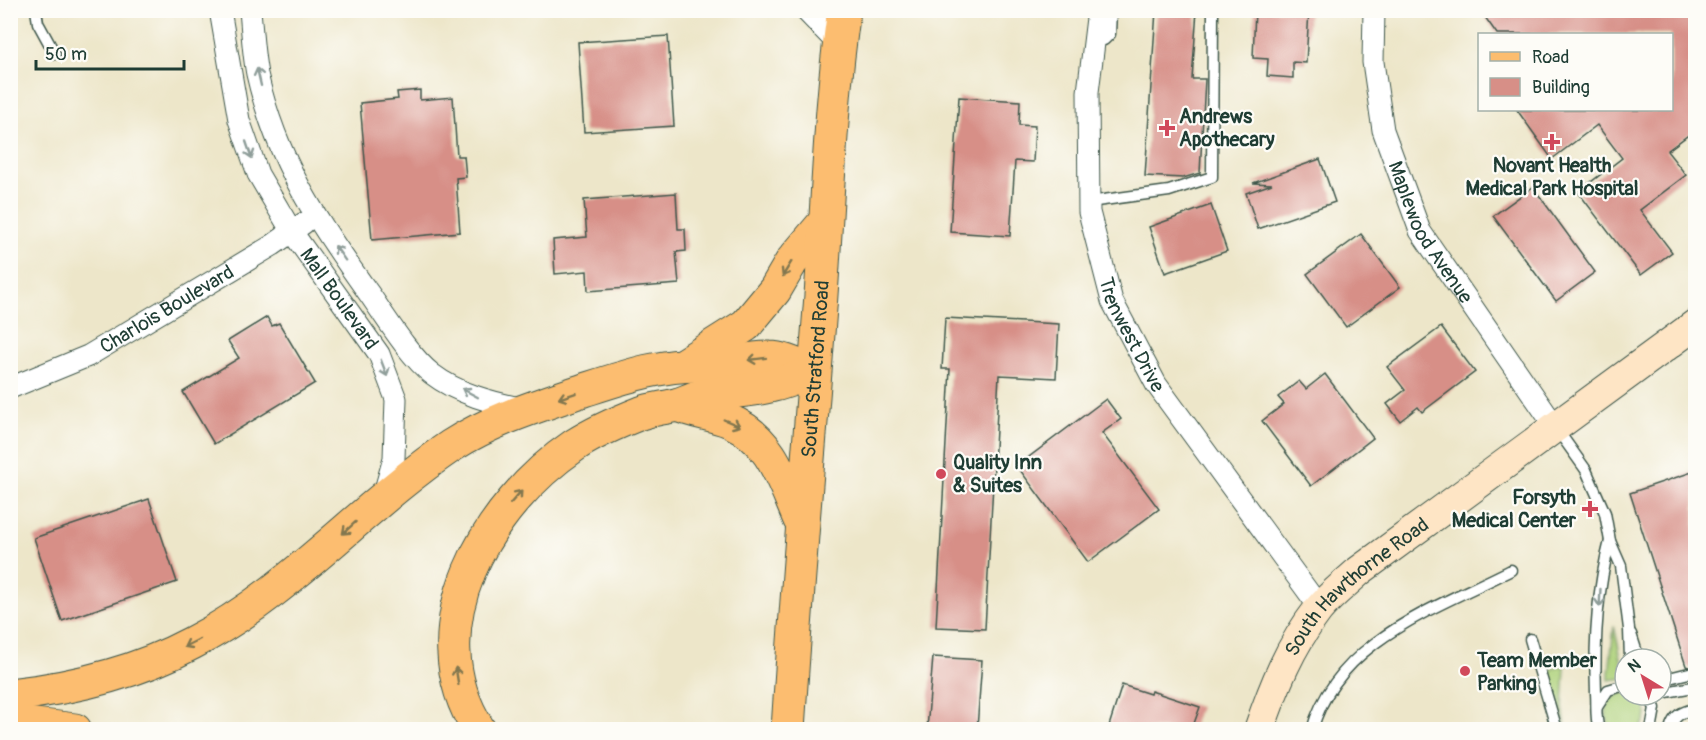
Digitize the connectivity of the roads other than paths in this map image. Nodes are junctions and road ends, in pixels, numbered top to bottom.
1 (36, 10) edge
2 (220, 10) edge
3 (250, 10) edge
4 (805, 10) edge
5 (844, 10) edge
6 (1098, 10) edge
7 (1111, 10) edge
8 (1213, 10) edge
9 (1374, 10) edge
10 (1095, 40) junction
11 (839, 45) junction
12 (56, 54) dead end
13 (266, 107) junction
14 (237, 110) junction
15 (1089, 202) junction
16 (314, 216) junction
17 (824, 224) junction
18 (292, 232) junction
19 (1695, 324) edge
20 (686, 363) junction
21 (813, 372) junction
22 (10, 388) edge
23 (677, 405) junction
24 (525, 409) junction
25 (1556, 428) junction
26 (383, 498) junction
27 (801, 522) junction
28 (1610, 541) junction
29 (1512, 570) dead end
30 (1320, 608) junction
31 (1629, 629) junction
32 (1530, 639) dead end
33 (1630, 647) edge
34 (1635, 647) edge
35 (1689, 673) dead end
36 (1673, 677) edge
37 (1693, 687) dead end
38 (1613, 689) edge
39 (1673, 691) edge
40 (10, 695) edge
41 (1597, 707) junction
42 (1654, 707) edge
43 (1695, 708) edge
44 (1679, 713) junction
45 (10, 722) edge
46 (1653, 727) edge
47 (75, 729) edge
48 (479, 729) edge
49 (788, 729) edge
50 (1259, 729) edge
51 (1312, 729) edge
52 (1557, 729) edge
53 (1599, 729) edge
54 (1670, 729) edge

1 - 12 lane
2 - 14 street, Mall Boulevard
13 -> 3 street, Mall Boulevard
4 - 11 street
5 - 11 main road, South Stratford Road
6 - 10 street, Trenwest Drive
7 - 10 lane
8 - 15 lane
9 - 25 street, Maplewood Avenue
10 - 15 street, Trenwest Drive
11 - 17 main road, South Stratford Road
13 - 14 street
13 - 16 street, Mall Boulevard
14 -> 18 street, Mall Boulevard
15 - 30 street, Trenwest Drive
16 - 18 street, Charlois Boulevard
24 -> 16 street, Mall Boulevard
17 -> 20 main road
17 - 21 main road, South Stratford Road
18 - 22 street, Charlois Boulevard
18 -> 26 street, Mall Boulevard
19 - 25 main road, South Hawthorne Road
21 -> 20 main road
20 -> 24 main road
21 - 23 main road
21 - 27 main road, South Stratford Road
23 -> 27 main road
48 -> 23 main road
24 - 26 main road
25 - 28 lane
25 - 30 main road, South Hawthorne Road
26 -> 40 main road
27 - 49 main road, South Stratford Road
28 - 31 lane
28 -> 41 lane
29 - 51 lane
30 - 50 main road, South Hawthorne Road
31 - 33 lane
31 - 34 lane
32 - 52 lane
35 - 36 lane
37 - 39 lane
38 - 41 lane
41 - 53 lane
42 - 46 lane
43 - 44 lane
44 - 46 lane
44 - 54 lane
45 - 47 main road

